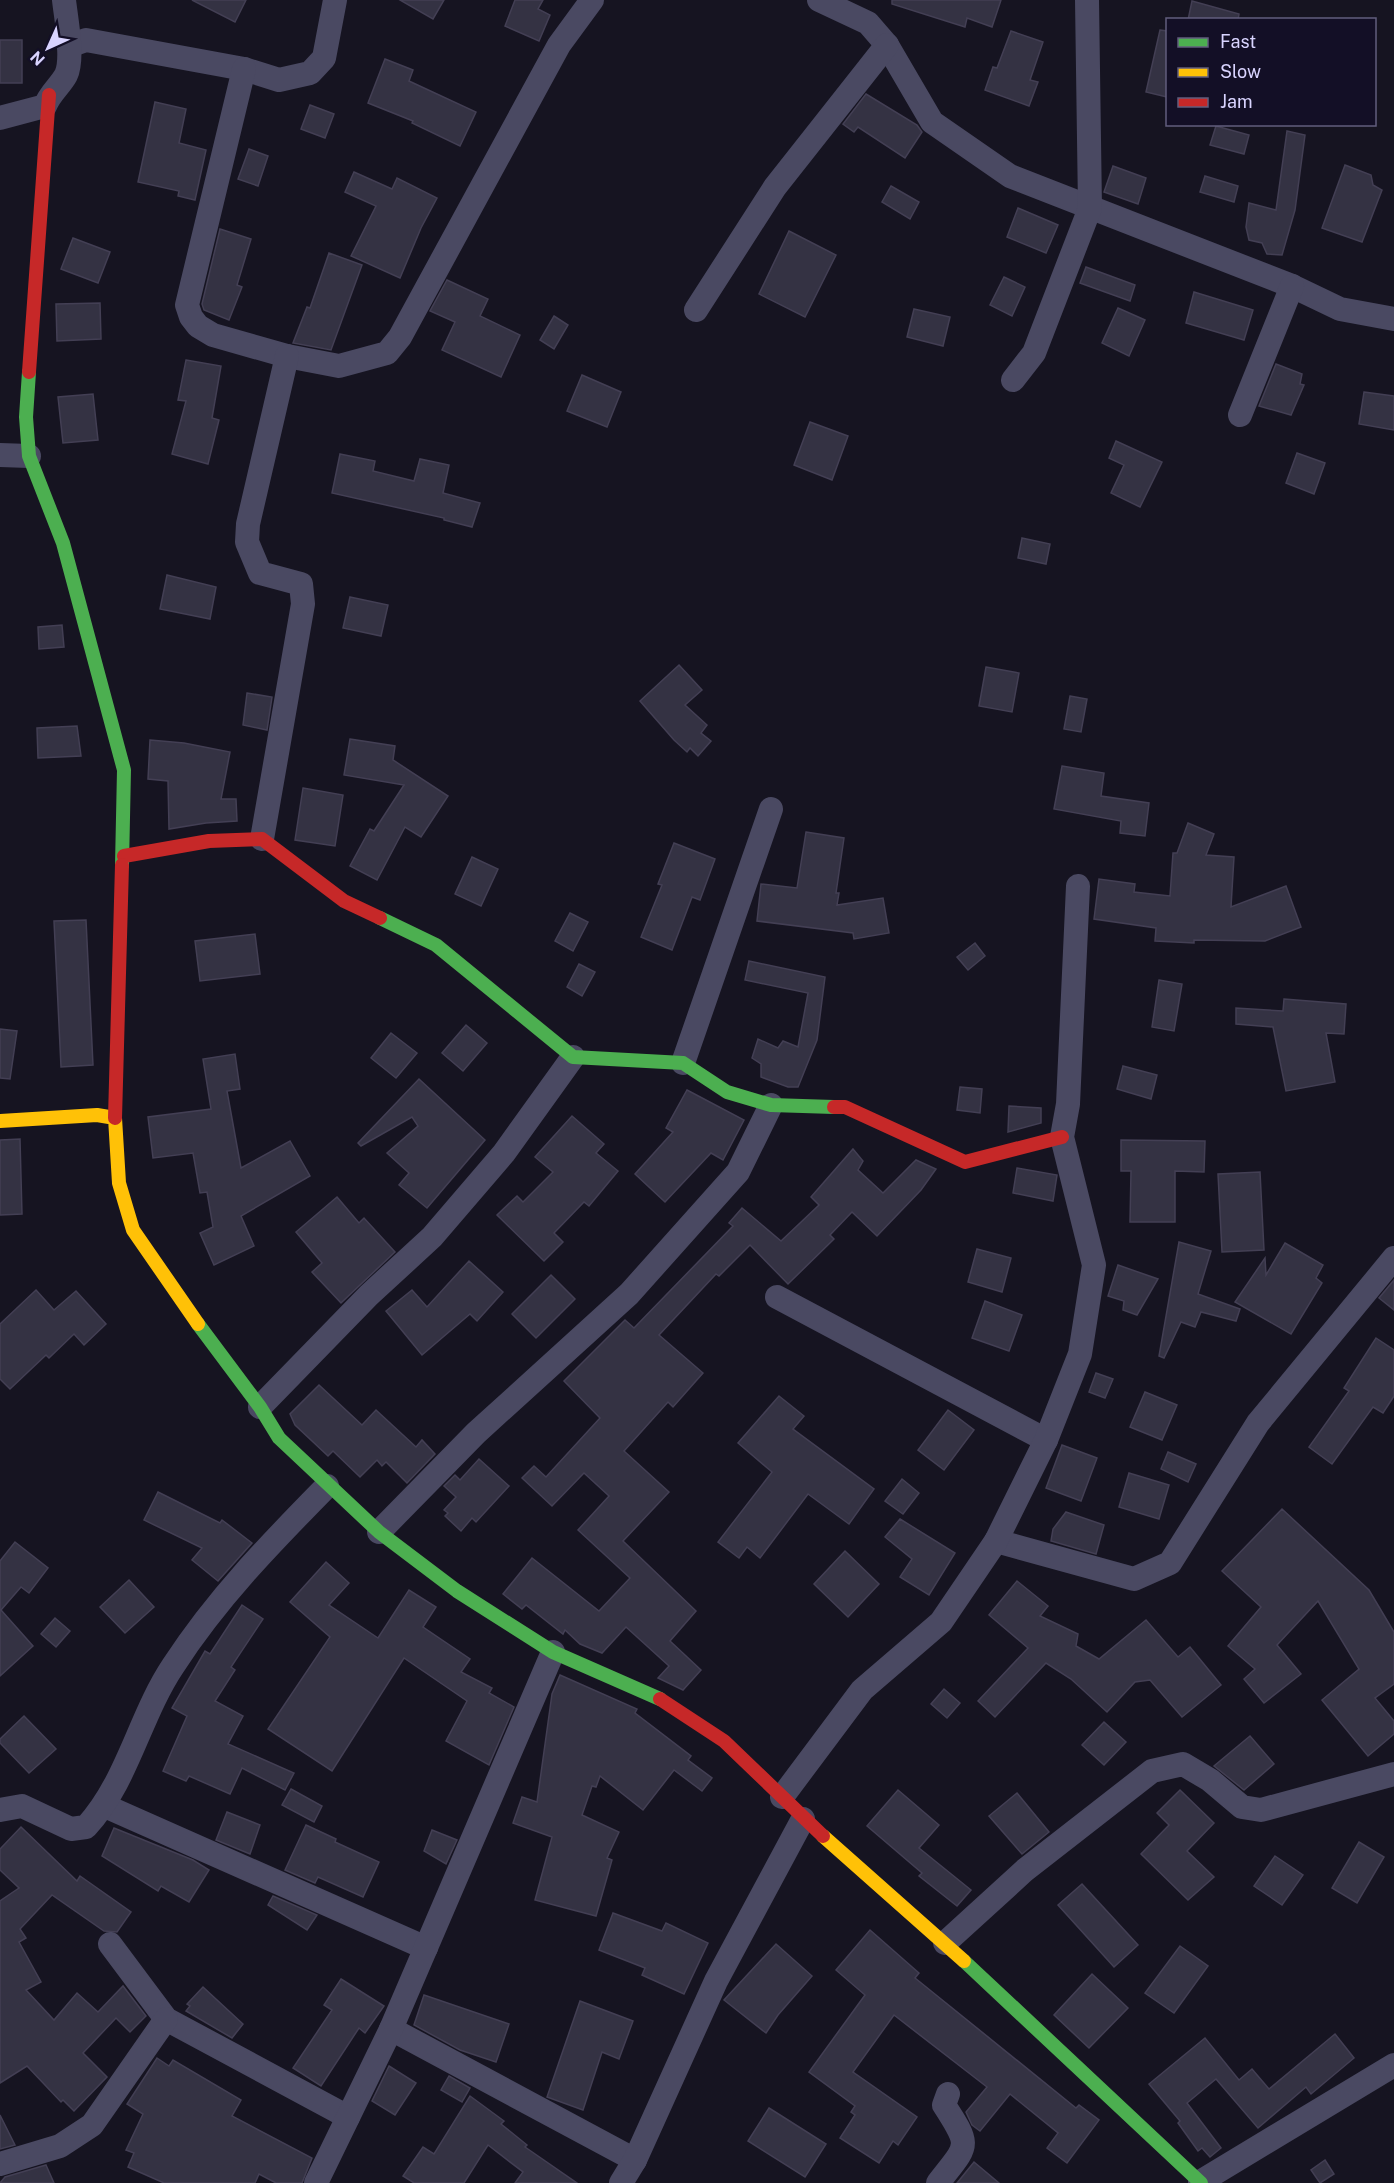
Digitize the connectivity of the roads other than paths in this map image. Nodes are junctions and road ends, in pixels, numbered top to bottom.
1 (64, 0) edge
2 (336, 0) edge
3 (592, 0) edge
4 (819, 0) edge
5 (1087, 0) edge
6 (887, 45) junction
7 (69, 46) junction
8 (244, 69) junction
9 (49, 95) junction
10 (0, 118) edge
11 (1090, 208) junction
12 (1292, 286) junction
13 (696, 310) dead end
14 (1394, 319) edge
15 (287, 356) junction
16 (1013, 380) dead end
17 (1240, 415) dead end
18 (0, 455) edge
19 (29, 456) junction
20 (771, 809) dead end
21 (262, 839) junction
22 (124, 856) junction
23 (1078, 886) dead end
24 (573, 1057) junction
25 (682, 1063) junction
26 (771, 1105) junction
27 (115, 1118) junction
28 (0, 1121) edge
29 (1062, 1137) junction
30 (1394, 1258) edge
31 (777, 1297) dead end
32 (260, 1407) junction
33 (1046, 1440) junction
34 (327, 1486) junction
35 (380, 1532) junction
36 (996, 1541) junction
37 (553, 1652) junction
38 (1394, 1774) edge
39 (782, 1797) junction
40 (105, 1806) junction
41 (0, 1810) edge
42 (803, 1819) junction
43 (945, 1943) junction
44 (110, 1944) dead end
45 (426, 1948) junction
46 (166, 2019) junction
47 (391, 2029) junction
48 (1394, 2065) edge
49 (948, 2094) dead end
50 (348, 2116) junction
51 (635, 2160) junction
52 (0, 2164) edge
53 (316, 2183) edge
54 (621, 2183) edge
55 (938, 2183) edge
56 (1201, 2183) edge

1 - 7 street
2 - 8 street
3 - 15 street
4 - 6 street
5 - 11 street
6 - 11 street
6 - 13 street
7 - 8 street
7 - 9 street
8 - 15 street
9 - 10 street
9 - 19 street
11 - 12 street
11 - 16 street
12 - 14 street
12 - 17 street
15 - 21 street
18 - 19 street
19 - 22 street
20 - 25 street
21 - 22 street
21 - 24 street
22 - 27 street
23 - 29 street
24 - 25 street
24 - 32 street
25 - 26 street
26 - 29 street
26 - 35 street
27 - 28 street
27 - 32 street
29 - 33 street
30 - 36 street
31 - 33 street
32 - 34 street
33 - 36 street
34 - 35 street
34 - 40 street
35 - 37 street
36 - 39 street
37 - 39 street
37 - 45 street
38 - 43 street
39 - 42 street
40 - 41 street
40 - 45 street
42 - 43 street
42 - 51 street
43 - 56 street
44 - 46 street
45 - 47 street
46 - 50 street
46 - 52 street
47 - 50 street
47 - 51 street
48 - 56 street
49 - 55 street
50 - 53 street
51 - 54 street

